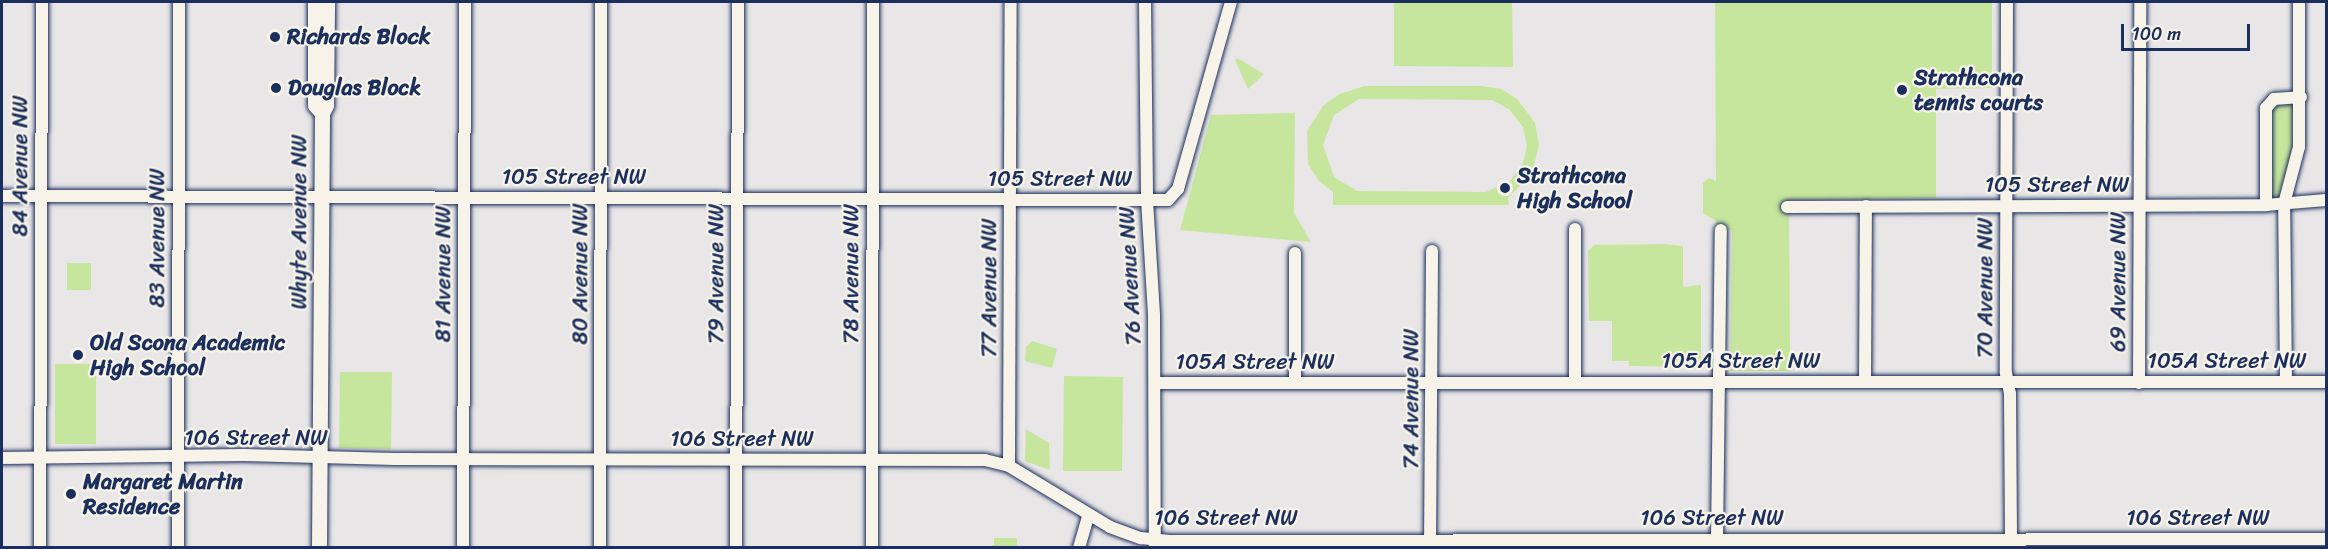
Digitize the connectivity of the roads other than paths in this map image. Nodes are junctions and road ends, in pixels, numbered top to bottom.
1 (42, 2) edge
2 (179, 2) edge
3 (315, 2) edge
4 (327, 2) edge
5 (465, 2) edge
6 (601, 2) edge
7 (738, 2) edge
8 (873, 2) edge
9 (1011, 2) edge
10 (1145, 2) edge
11 (1231, 2) edge
12 (2007, 2) edge
13 (2140, 2) edge
14 (2299, 2) edge
15 (2301, 97) junction
16 (322, 113) junction
17 (2, 196) edge
18 (41, 196) junction
19 (178, 196) junction
20 (322, 197) junction
21 (464, 198) junction
22 (601, 198) junction
23 (737, 199) junction
24 (873, 200) junction
25 (1010, 200) junction
26 (1146, 200) junction
27 (2326, 200) edge
28 (2284, 204) junction
29 (2266, 205) junction
30 (2140, 206) junction
31 (1787, 207) dead end
32 (1866, 207) junction
33 (2006, 207) junction
34 (1575, 229) dead end
35 (1721, 230) dead end
36 (1432, 251) dead end
37 (1295, 253) dead end
38 (1432, 382) junction
39 (1575, 382) junction
40 (1720, 382) junction
41 (1865, 382) junction
42 (2008, 382) junction
43 (2286, 382) junction
44 (2326, 382) edge
45 (1155, 383) junction
46 (1295, 383) junction
47 (2139, 383) junction
48 (2, 458) edge
49 (40, 458) junction
50 (178, 458) junction
51 (320, 458) junction
52 (600, 459) junction
53 (463, 460) junction
54 (736, 460) junction
55 (872, 460) junction
56 (1009, 466) junction
57 (1088, 516) junction
58 (1717, 539) junction
59 (2011, 539) junction
60 (2326, 539) edge
61 (1567, 543) edge
62 (1703, 543) edge
63 (1840, 543) edge
64 (1977, 543) edge
65 (2113, 543) edge
66 (2225, 543) edge
67 (1155, 544) edge
68 (1293, 544) edge
69 (1430, 544) edge
70 (40, 548) edge
71 (178, 548) edge
72 (320, 548) edge
73 (463, 548) edge
74 (600, 548) edge
75 (736, 548) edge
76 (872, 548) edge
77 (1079, 548) edge

1 - 18 street, 84 Avenue NW
2 - 19 street, 83 Avenue NW
3 - 16 main road, Whyte Avenue NW
4 - 16 main road, Whyte Avenue NW
5 - 21 street, 81 Avenue NW
6 - 22 street, 80 Avenue NW
7 - 23 street, 79 Avenue NW
8 - 24 street, 78 Avenue NW
9 - 25 street, 77 Avenue NW
10 - 26 street, 76 Avenue NW
11 - 26 street, 105 Street NW
12 - 33 street, 70 Avenue NW
13 - 30 street, 69 Avenue NW
14 - 15 street
15 - 28 street
15 - 29 street
16 - 20 main road, Whyte Avenue NW
17 - 18 street, 105 Street NW
18 - 19 street, 105 Street NW
18 - 49 street, 84 Avenue NW
19 - 20 street, 105 Street NW
19 - 50 street, 83 Avenue NW
20 - 21 street, 105 Street NW
20 - 51 main road, Whyte Avenue NW
21 - 22 street, 105 Street NW
21 - 53 street, 81 Avenue NW
22 - 23 street, 105 Street NW
22 - 52 street, 80 Avenue NW
23 - 24 street, 105 Street NW
23 - 54 street, 79 Avenue NW
24 - 25 street, 105 Street NW
24 - 55 street, 78 Avenue NW
25 - 26 street, 105 Street NW
25 - 56 street, 77 Avenue NW
26 - 45 street, 76 Avenue NW
27 - 28 street, 105 Street NW
28 - 29 street, 105 Street NW
28 - 43 street
29 - 30 street, 105 Street NW
30 - 33 street, 105 Street NW
30 - 47 street, 69 Avenue NW
31 - 32 street, 105 Street NW
32 - 33 street, 105 Street NW
32 - 41 street
33 - 42 street, 70 Avenue NW
34 - 39 street
35 - 40 street
36 - 38 street, 74 Avenue NW
37 - 46 street
38 - 39 street, 105A Street NW
38 - 46 street, 105A Street NW
38 - 69 street, 74 Avenue NW
39 - 40 street, 105A Street NW
40 - 41 street, 105A Street NW
40 - 58 street
41 - 42 street, 105A Street NW
42 - 47 street, 105A Street NW
42 - 59 street, 70 Avenue NW
43 - 44 street, 105A Street NW
43 - 47 street, 105A Street NW
45 - 46 street, 105A Street NW
45 - 67 street, 76 Avenue NW
48 - 49 street, 106 Street NW
49 - 50 street, 106 Street NW
49 - 70 street, 84 Avenue NW
50 - 51 street, 106 Street NW
50 - 71 street, 83 Avenue NW
51 - 53 street, 106 Street NW
51 - 72 main road, Whyte Avenue NW
52 - 53 street, 106 Street NW
52 - 54 street, 106 Street NW
52 - 74 street, 80 Avenue NW
53 - 73 street, 81 Avenue NW
54 - 55 street, 106 Street NW
54 - 75 street, 79 Avenue NW
55 - 56 street, 106 Street NW
55 - 76 street, 78 Avenue NW
56 - 57 street, 106 Street NW
57 - 67 street, 106 Street NW
57 - 77 street
58 - 62 street, 106 Street NW
58 - 63 street, 106 Street NW
59 - 64 street, 106 Street NW
59 - 65 street, 106 Street NW
60 - 66 street, 106 Street NW
61 - 62 street, 106 Street NW
61 - 69 street, 106 Street NW
63 - 64 street, 106 Street NW
65 - 66 street, 106 Street NW
67 - 68 street, 106 Street NW
68 - 69 street, 106 Street NW

